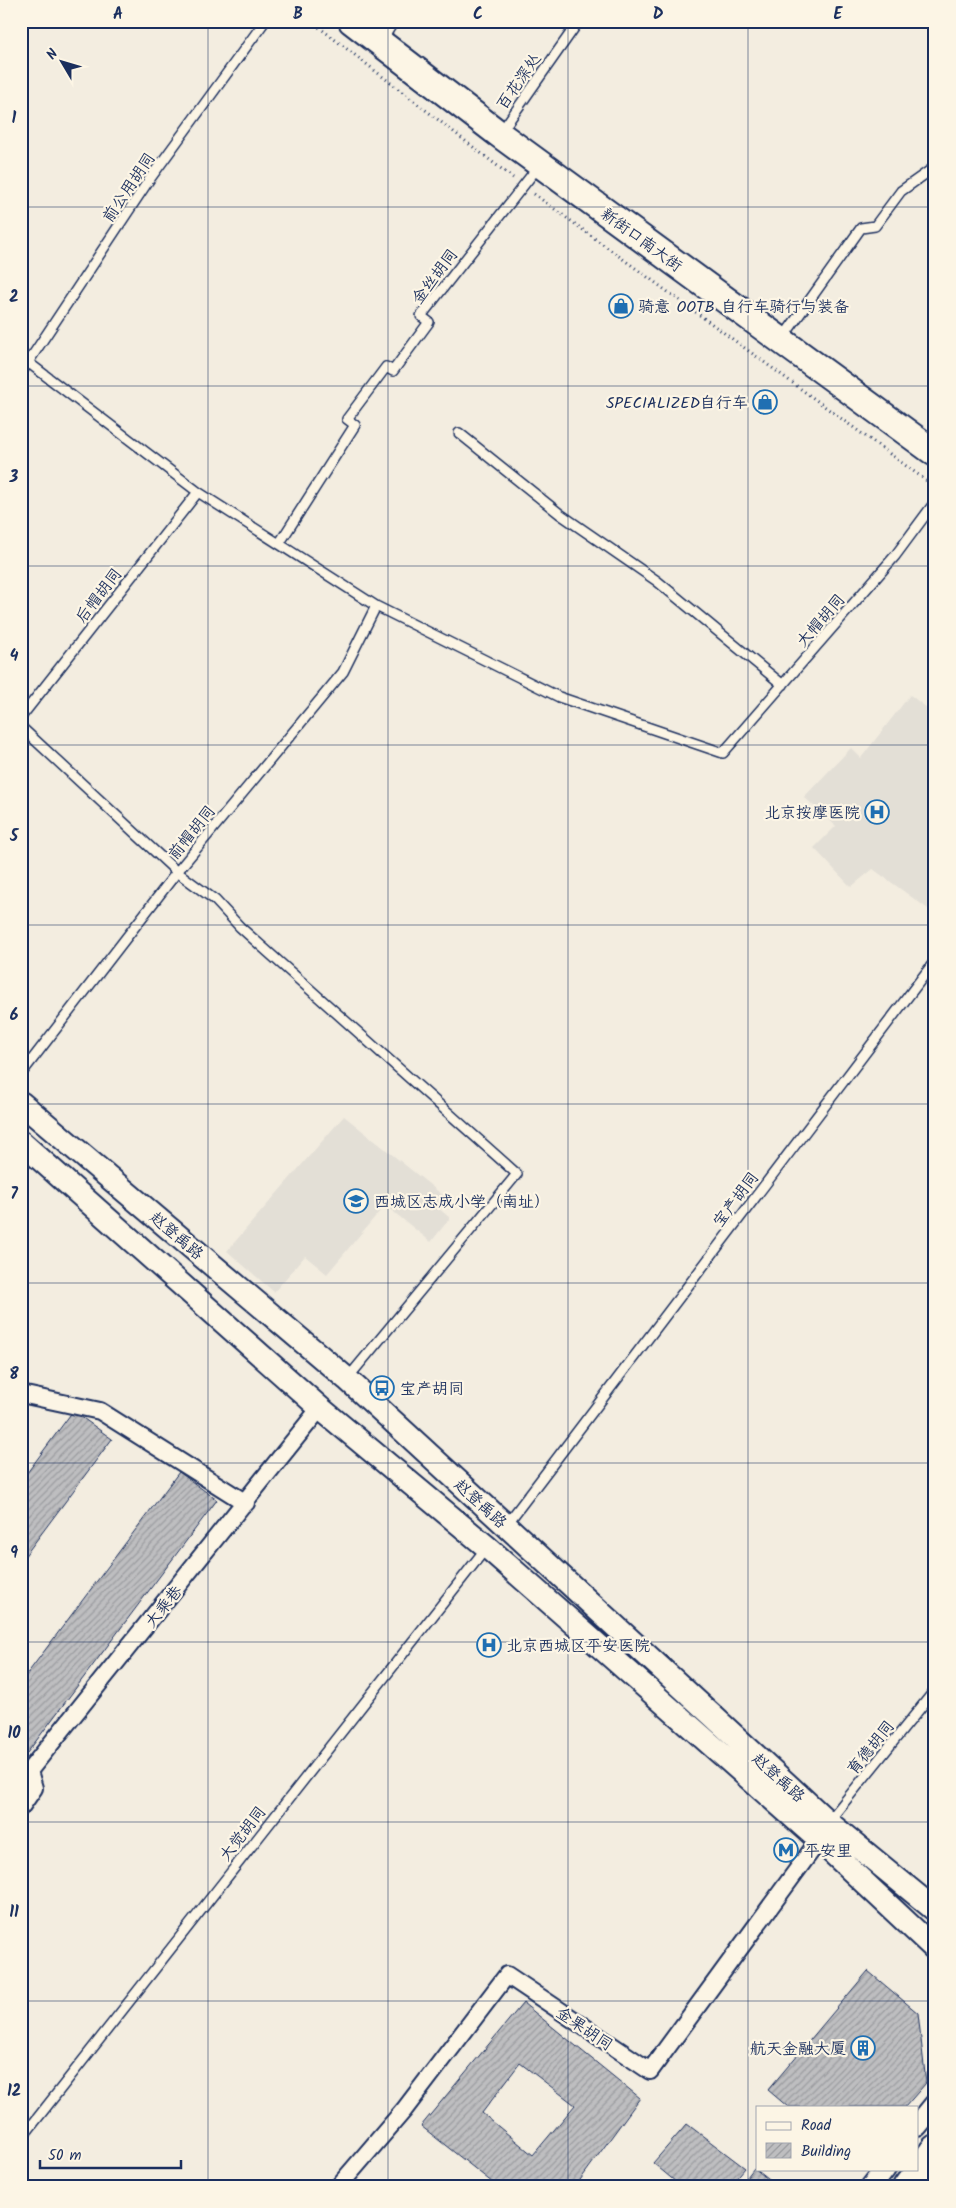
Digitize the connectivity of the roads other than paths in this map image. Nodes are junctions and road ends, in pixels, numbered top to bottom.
1 (265, 21) edge
2 (352, 21) edge
3 (579, 21) edge
4 (387, 32) edge
5 (499, 134) junction
6 (540, 164) junction
7 (935, 167) edge
8 (781, 341) junction
9 (28, 363) junction
10 (21, 373) edge
11 (459, 433) dead end
12 (934, 452) edge
13 (198, 492) junction
14 (935, 502) edge
15 (279, 544) junction
16 (376, 606) junction
17 (783, 685) junction
18 (21, 717) edge
19 (21, 727) edge
20 (178, 872) junction
21 (935, 961) edge
22 (21, 1074) edge
23 (21, 1103) edge
24 (21, 1142) edge
25 (347, 1379) junction
26 (21, 1394) edge
27 (320, 1408) junction
28 (246, 1503) junction
29 (505, 1526) junction
30 (487, 1547) junction
31 (935, 1690) edge
32 (21, 1807) edge
33 (824, 1831) junction
34 (935, 1910) edge
35 (935, 1949) edge
36 (935, 2104) edge
37 (918, 2125) edge
38 (21, 2138) edge
39 (935, 2148) edge
40 (883, 2170) edge
41 (338, 2187) edge
42 (871, 2187) edge
43 (906, 2187) edge

1 - 9 lane, 前公用胡同
2 - 4 main road, 新街口南大街
3 - 5 lane, 百花深处
4 - 5 main road, 新街口南大街
5 - 6 main road, 新街口南大街
6 - 8 main road, 新街口南大街
6 - 15 lane, 金丝胡同
7 - 8 lane
8 - 12 main road, 新街口南大街
9 - 10 lane, 前公用胡同
9 - 13 lane
11 - 17 lane
13 - 15 lane
13 - 18 lane, 后帽胡同
14 - 17 lane, 大帽胡同
15 - 16 lane
16 - 17 lane, 大帽胡同
16 - 20 lane, 前帽胡同
19 - 20 lane
20 - 22 lane, 前帽胡同
20 - 25 lane
21 - 29 lane, 宝产胡同
23 - 25 main road, 赵登禹路
24 - 27 main road, 赵登禹路
25 - 29 main road, 赵登禹路
26 - 28 street
27 - 28 street, 大乘巷
27 - 30 main road, 赵登禹路
28 - 32 street, 大乘巷
29 - 33 main road, 赵登禹路
30 - 33 main road, 赵登禹路
30 - 38 lane, 大觉胡同
31 - 33 lane, 育德胡同
33 - 34 main road, 赵登禹路
33 - 35 main road, 赵登禹路
33 - 41 street, 金果胡同
36 - 37 street
39 - 43 main road
40 - 42 street

